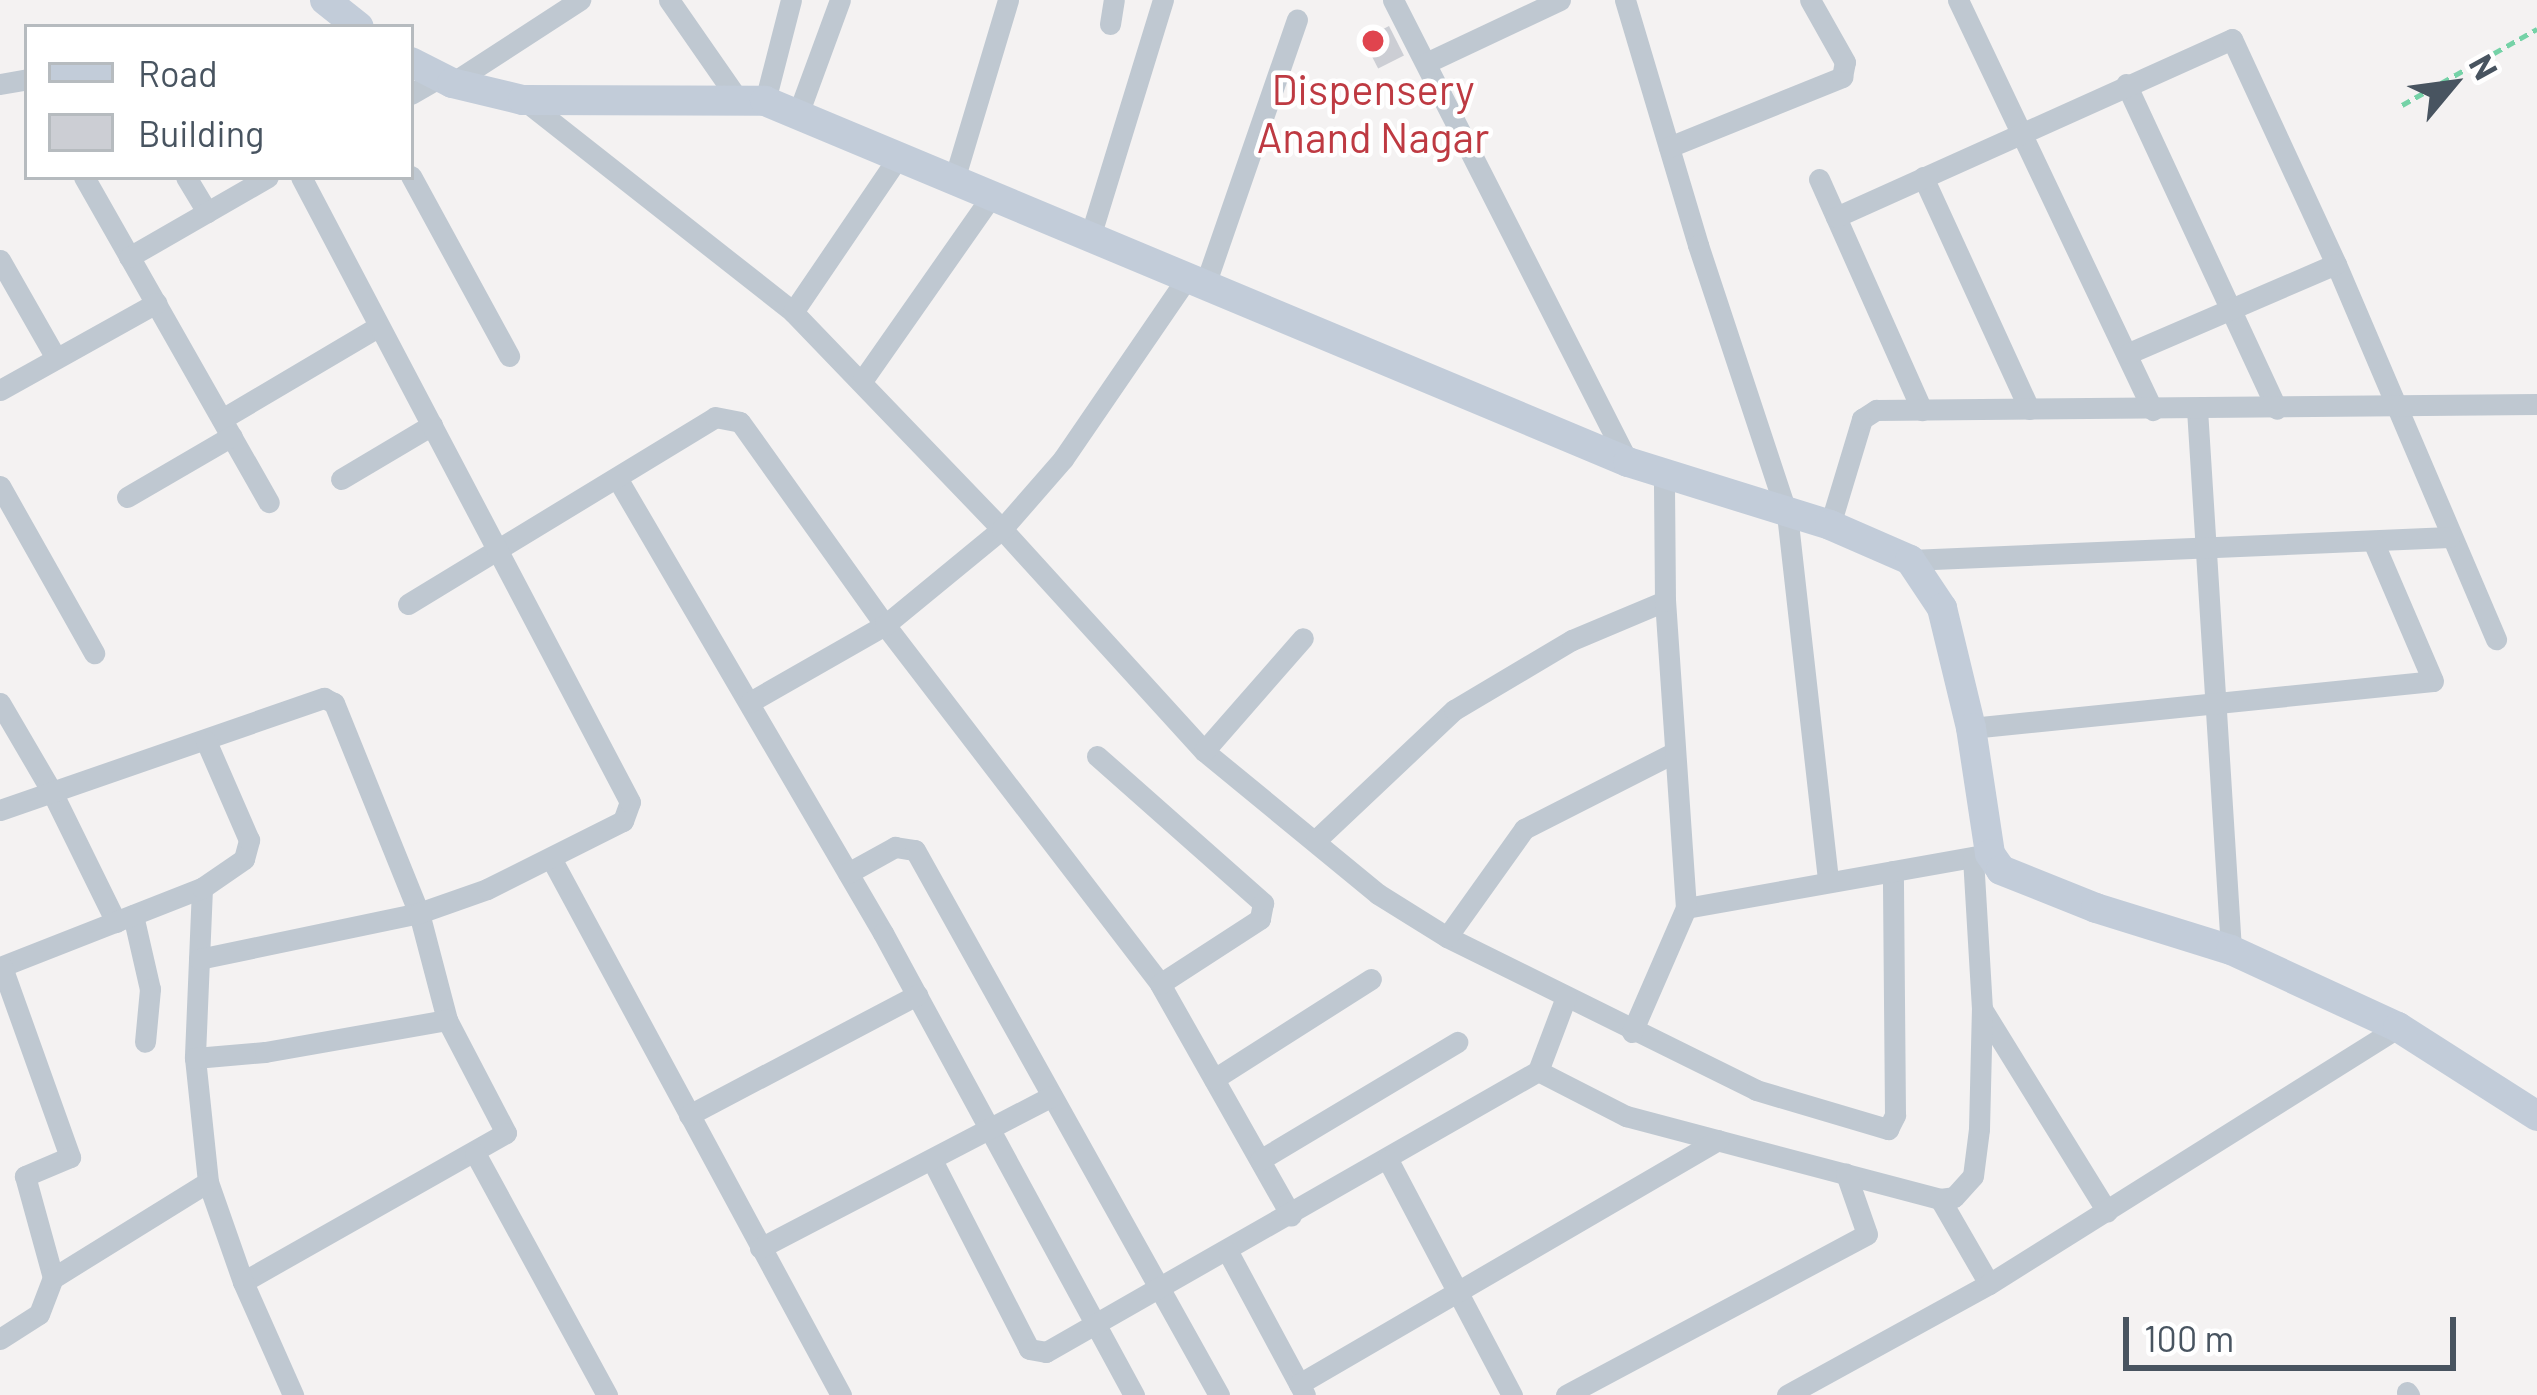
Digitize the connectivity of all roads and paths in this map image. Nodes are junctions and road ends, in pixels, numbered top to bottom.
1 (325, 0) edge
2 (580, 0) edge
3 (791, 0) edge
4 (840, 0) edge
5 (1008, 0) edge
6 (1114, 0) edge
7 (1163, 0) edge
8 (1393, 0) edge
9 (1560, 0) edge
10 (1625, 0) edge
11 (1810, 0) edge
12 (1958, 0) edge
13 (672, 2) edge
14 (1297, 19) dead end
15 (355, 24) edge
16 (1110, 24) dead end
17 (2537, 29) edge
18 (1426, 62) junction
19 (414, 64) edge
20 (445, 80) junction
21 (2126, 84) junction
22 (414, 93) edge
23 (524, 100) junction
24 (751, 100) junction
25 (2402, 105) dead end
26 (798, 114) junction
27 (2022, 131) junction
28 (1669, 147) junction
29 (899, 156) junction
30 (1923, 177) junction
31 (1819, 179) dead end
32 (85, 180) edge
33 (189, 180) edge
34 (263, 180) edge
35 (303, 180) edge
36 (413, 180) edge
37 (954, 180) junction
38 (991, 197) junction
39 (207, 212) junction
40 (1836, 217) junction
41 (1090, 236) junction
42 (129, 257) junction
43 (0, 260) edge
44 (2336, 263) junction
45 (1196, 282) junction
46 (156, 303) junction
47 (2231, 309) junction
48 (793, 312) junction
49 (379, 326) junction
50 (2129, 353) junction
51 (509, 356) dead end
52 (56, 358) junction
53 (862, 381) junction
54 (0, 390) edge
55 (2393, 404) junction
56 (2537, 404) edge
57 (2029, 409) junction
58 (2197, 409) junction
59 (1922, 410) junction
60 (2153, 410) junction
61 (2277, 410) junction
62 (432, 425) junction
63 (227, 428) junction
64 (1628, 462) junction
65 (1664, 475) junction
66 (616, 478) junction
67 (341, 479) dead end
68 (0, 486) edge
69 (127, 497) dead end
70 (269, 502) dead end
71 (1787, 514) junction
72 (1830, 525) junction
73 (1003, 529) junction
74 (2450, 537) junction
75 (2373, 542) junction
76 (501, 549) junction
77 (2203, 549) junction
78 (1910, 560) junction
79 (1666, 602) junction
80 (408, 604) dead end
81 (885, 625) junction
82 (1303, 638) dead end
83 (2496, 639) dead end
84 (94, 653) dead end
85 (2212, 701) junction
86 (750, 702) junction
87 (0, 703) edge
88 (1971, 728) junction
89 (206, 741) junction
90 (1204, 751) junction
91 (1675, 752) junction
92 (1097, 756) dead end
93 (52, 792) junction
94 (0, 810) edge
95 (1316, 841) junction
96 (1982, 856) junction
97 (552, 860) junction
98 (1893, 872) junction
99 (848, 873) junction
100 (1828, 882) junction
101 (202, 888) junction
102 (1687, 908) junction
103 (418, 913) junction
104 (124, 918) junction
105 (1447, 937) junction
106 (2230, 950) junction
107 (199, 959) junction
108 (1, 967) edge
109 (1371, 979) dead end
110 (1160, 984) junction
111 (916, 994) junction
112 (1566, 997) junction
113 (1982, 1010) junction
114 (447, 1020) junction
115 (2398, 1027) junction
116 (1632, 1032) junction
117 (146, 1042) dead end
118 (1457, 1042) dead end
119 (195, 1058) junction
120 (1538, 1071) junction
121 (1214, 1079) junction
122 (1052, 1096) junction
123 (689, 1115) junction
124 (2537, 1115) edge
125 (992, 1130) junction
126 (1718, 1140) junction
127 (475, 1153) junction
128 (932, 1160) junction
129 (1260, 1160) junction
130 (1388, 1160) junction
131 (1846, 1174) junction
132 (208, 1183) junction
133 (1940, 1199) junction
134 (2108, 1211) junction
135 (1291, 1216) junction
136 (760, 1248) junction
137 (1228, 1252) junction
138 (53, 1279) junction
139 (242, 1282) junction
140 (1989, 1284) junction
141 (1161, 1289) junction
142 (1457, 1292) junction
143 (1096, 1324) junction
144 (0, 1340) edge
145 (1302, 1389) edge
146 (293, 1395) edge
147 (607, 1395) edge
148 (841, 1395) edge
149 (1134, 1395) edge
150 (1219, 1395) edge
151 (1511, 1395) edge
152 (1566, 1395) edge
153 (1787, 1395) edge

1 - 15 street
2 - 20 street
3 - 24 street
4 - 26 street
5 - 37 street
6 - 16 street
7 - 41 street
8 - 18 street
9 - 18 street
10 - 28 street
11 - 28 street
12 - 27 street
13 - 24 street
14 - 45 street
17 - 25 path
18 - 64 street
19 - 20 street
20 - 22 street
20 - 23 street
21 - 27 street
21 - 44 street
21 - 47 street
23 - 24 street
23 - 48 street
24 - 26 street
26 - 29 street
27 - 30 street
27 - 50 street
28 - 71 street
29 - 37 street
29 - 48 street
30 - 40 street
30 - 57 street
31 - 40 street
32 - 42 street
33 - 39 street
34 - 39 street
35 - 49 street
36 - 51 street
37 - 38 street
38 - 41 street
38 - 53 street
39 - 42 street
40 - 59 street
41 - 45 street
42 - 46 street
43 - 52 street
44 - 47 street
44 - 55 street
45 - 64 street
45 - 73 street
46 - 52 street
46 - 63 street
47 - 50 street
47 - 61 street
48 - 53 street
49 - 62 street
49 - 63 street
50 - 60 street
52 - 54 street
53 - 73 street
55 - 56 street
55 - 61 street
55 - 74 street
57 - 59 street
57 - 60 street
58 - 60 street
58 - 61 street
58 - 77 street
59 - 72 street
62 - 67 street
62 - 76 street
63 - 69 street
63 - 70 street
64 - 65 street
65 - 71 street
65 - 79 street
66 - 76 street
66 - 81 street
66 - 86 street
68 - 84 street
71 - 72 street
71 - 100 street
72 - 78 street
73 - 81 street
73 - 90 street
74 - 75 street
74 - 83 street
75 - 77 street
75 - 85 street
76 - 80 street
76 - 97 street
77 - 78 street
77 - 85 street
78 - 88 street
79 - 91 street
79 - 95 street
81 - 86 street
81 - 110 street
82 - 90 street
85 - 88 street
85 - 106 street
86 - 99 street
87 - 93 street
88 - 96 street
89 - 93 street
89 - 101 street
89 - 103 street
90 - 95 street
91 - 102 street
91 - 105 street
92 - 110 street
93 - 94 street
93 - 104 street
95 - 105 street
96 - 98 street
96 - 106 street
96 - 113 street
97 - 103 street
97 - 123 street
98 - 100 street
98 - 116 street
99 - 111 street
99 - 122 street
100 - 102 street
101 - 104 street
101 - 107 street
102 - 116 street
103 - 107 street
103 - 114 street
104 - 108 street
104 - 117 street
105 - 112 street
106 - 115 street
107 - 119 street
108 - 138 street
109 - 121 street
110 - 121 street
111 - 123 street
111 - 125 street
112 - 116 street
112 - 120 street
113 - 133 street
113 - 134 street
114 - 119 street
114 - 127 street
115 - 124 street
115 - 134 street
118 - 129 street
119 - 132 street
120 - 126 street
120 - 130 street
121 - 129 street
122 - 125 street
122 - 141 street
123 - 136 street
125 - 128 street
125 - 143 street
126 - 131 street
126 - 142 street
127 - 139 street
127 - 147 street
128 - 136 street
128 - 143 street
129 - 135 street
130 - 135 street
130 - 142 street
131 - 133 street
131 - 152 street
132 - 138 street
132 - 139 street
133 - 140 street
134 - 140 street
135 - 137 street
136 - 148 street
137 - 141 street
137 - 145 street
138 - 144 street
139 - 146 street
140 - 153 street
141 - 143 street
141 - 150 street
142 - 145 street
142 - 151 street
143 - 149 street

